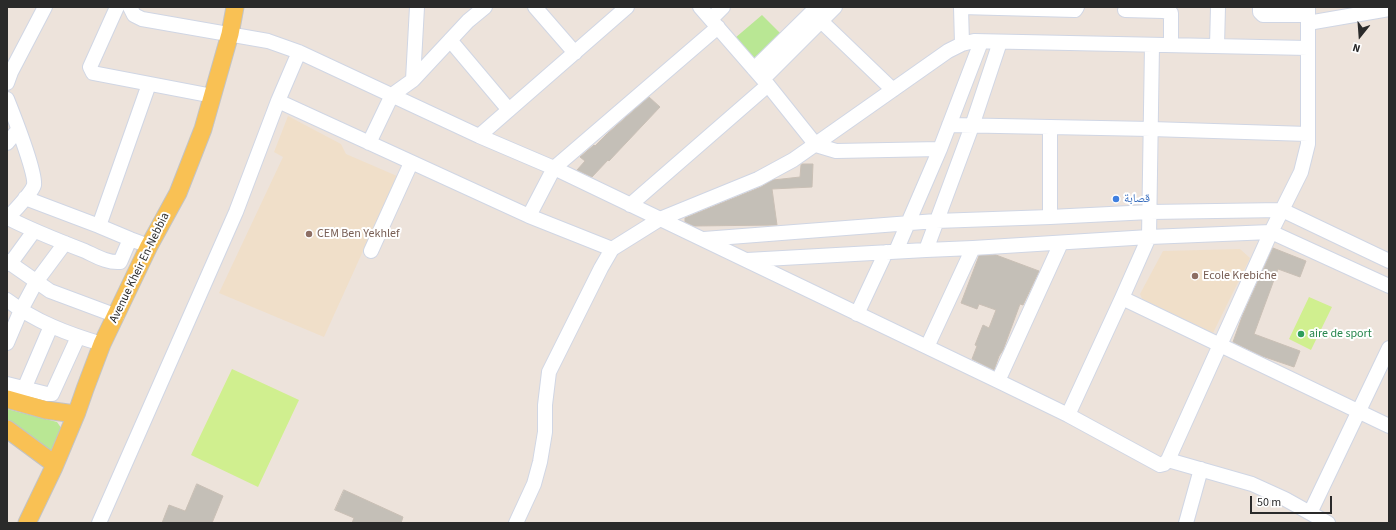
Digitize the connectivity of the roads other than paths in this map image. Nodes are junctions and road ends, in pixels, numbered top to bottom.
1 (45, 7) edge
2 (117, 7) edge
3 (130, 7) edge
4 (235, 7) edge
5 (417, 7) edge
6 (485, 7) edge
7 (535, 7) edge
8 (626, 7) edge
9 (700, 7) edge
10 (723, 7) edge
11 (816, 7) edge
12 (835, 7) edge
13 (1218, 7) edge
14 (1260, 7) edge
15 (1070, 8) edge
16 (1389, 8) edge
17 (1163, 9) edge
18 (1125, 10) dead end
19 (1308, 15) edge
20 (821, 20) junction
21 (714, 23) junction
22 (230, 34) junction
23 (796, 37) junction
24 (450, 40) junction
25 (981, 42) junction
26 (1000, 42) junction
27 (962, 44) junction
28 (1152, 45) junction
29 (1171, 46) junction
30 (1217, 46) junction
31 (1308, 48) junction
32 (299, 52) junction
33 (575, 53) junction
34 (762, 78) junction
35 (413, 80) junction
36 (7, 83) edge
37 (150, 84) junction
38 (893, 90) junction
39 (392, 95) junction
40 (213, 96) junction
41 (7, 99) edge
42 (278, 101) junction
43 (509, 110) junction
44 (949, 126) junction
45 (972, 126) junction
46 (1050, 127) junction
47 (1150, 129) junction
48 (18, 130) junction
49 (1308, 134) junction
50 (479, 136) junction
51 (7, 143) edge
52 (369, 143) junction
53 (816, 145) junction
54 (940, 148) junction
55 (411, 163) junction
56 (554, 168) junction
57 (25, 198) junction
58 (630, 205) junction
59 (1282, 210) junction
60 (1150, 212) junction
61 (529, 216) junction
62 (1050, 217) junction
63 (7, 219) edge
64 (660, 219) junction
65 (936, 221) junction
66 (908, 223) junction
67 (99, 226) junction
68 (34, 231) junction
69 (1271, 232) junction
70 (1149, 237) junction
71 (130, 239) junction
72 (703, 240) junction
73 (65, 243) junction
74 (1061, 243) junction
75 (149, 246) junction
76 (612, 248) junction
77 (974, 248) junction
78 (926, 250) junction
79 (370, 251) dead end
80 (891, 252) junction
81 (745, 260) junction
82 (1389, 261) edge
83 (9, 263) edge
84 (36, 282) junction
85 (1389, 286) edge
86 (1122, 298) junction
87 (7, 300) edge
88 (20, 310) junction
89 (857, 314) junction
90 (117, 316) junction
91 (51, 326) junction
92 (78, 337) junction
93 (7, 343) edge
94 (102, 344) junction
95 (1220, 345) junction
96 (927, 347) junction
97 (1389, 348) edge
98 (998, 381) junction
99 (7, 384) edge
100 (24, 389) junction
101 (7, 399) edge
102 (1358, 411) junction
103 (77, 412) junction
104 (1068, 415) junction
105 (1389, 426) edge
106 (7, 429) edge
107 (1168, 460) junction
108 (54, 467) junction
109 (1201, 468) junction
110 (1310, 513) junction
111 (27, 523) edge
112 (99, 523) edge
113 (516, 523) edge
114 (1186, 523) edge
115 (1328, 523) edge

1 - 36 street
2 - 37 street
3 - 22 street
4 - 22 main road, Avenue Kheir En-Nebbia
5 - 35 street
6 - 24 street
7 - 33 street
8 - 33 street
9 - 21 street
10 - 21 street
11 - 23 street
12 - 20 street
13 - 30 street
14 - 19 street
15 - 27 street
16 - 19 street
17 - 18 street
17 - 29 street
19 - 31 street
20 - 23 street
20 - 38 street
21 - 34 street
21 - 56 street
22 - 32 street
22 - 40 main road, Avenue Kheir En-Nebbia
23 - 34 street
24 - 35 street
24 - 43 street
25 - 26 street
25 - 27 street
25 - 44 street
26 - 28 street
26 - 45 street
27 - 38 street
28 - 29 street
28 - 47 street
29 - 30 street
30 - 31 street
31 - 49 street
32 - 39 street
32 - 42 street
33 - 43 street
34 - 53 street
34 - 58 street
35 - 39 street
37 - 40 street
37 - 67 street
38 - 53 street
39 - 50 street
39 - 52 street
40 - 75 main road, Avenue Kheir En-Nebbia
41 - 48 street
42 - 52 street
42 - 112 street
43 - 50 street
44 - 45 street
44 - 54 street
45 - 46 street
45 - 65 street
46 - 47 street
46 - 62 street
47 - 49 street
47 - 60 street
48 - 51 street
48 - 57 street
49 - 59 street
50 - 56 street
52 - 55 street
53 - 54 street
53 - 64 street
54 - 66 street
55 - 61 street
55 - 79 street
56 - 58 street
56 - 61 street
57 - 63 street
57 - 67 street
58 - 64 street
59 - 60 street
59 - 69 street
59 - 82 street
60 - 62 street
60 - 70 street
61 - 76 street
62 - 65 street
63 - 68 street
64 - 72 street
64 - 76 street
65 - 66 street
65 - 78 street
66 - 72 street
66 - 80 street
67 - 71 street
68 - 73 street
68 - 83 street
69 - 70 street
69 - 85 street
69 - 95 street
70 - 74 street
70 - 86 street
71 - 73 street
71 - 75 street
72 - 81 street
73 - 84 street
74 - 77 street
74 - 98 street
75 - 90 main road, Avenue Kheir En-Nebbia
76 - 113 street
77 - 78 street
77 - 96 street
78 - 80 street
80 - 81 street
80 - 89 street
81 - 89 street
83 - 84 street
84 - 88 street
84 - 90 street
86 - 95 street
86 - 104 street
87 - 88 street
88 - 91 street
88 - 93 street
89 - 96 street
90 - 94 main road, Avenue Kheir En-Nebbia
91 - 92 street
91 - 100 street
92 - 94 street
92 - 100 street
94 - 103 main road, Avenue Kheir En-Nebbia
95 - 102 street
95 - 107 street
96 - 98 street
97 - 102 street
98 - 104 street
99 - 100 street
101 - 103 main road
102 - 105 street
102 - 110 street
103 - 108 main road, Avenue Kheir En-Nebbia
104 - 107 street
106 - 108 main road
107 - 109 street
108 - 111 main road, Avenue Kheir En-Nebbia
109 - 110 street
109 - 114 street
110 - 115 street

